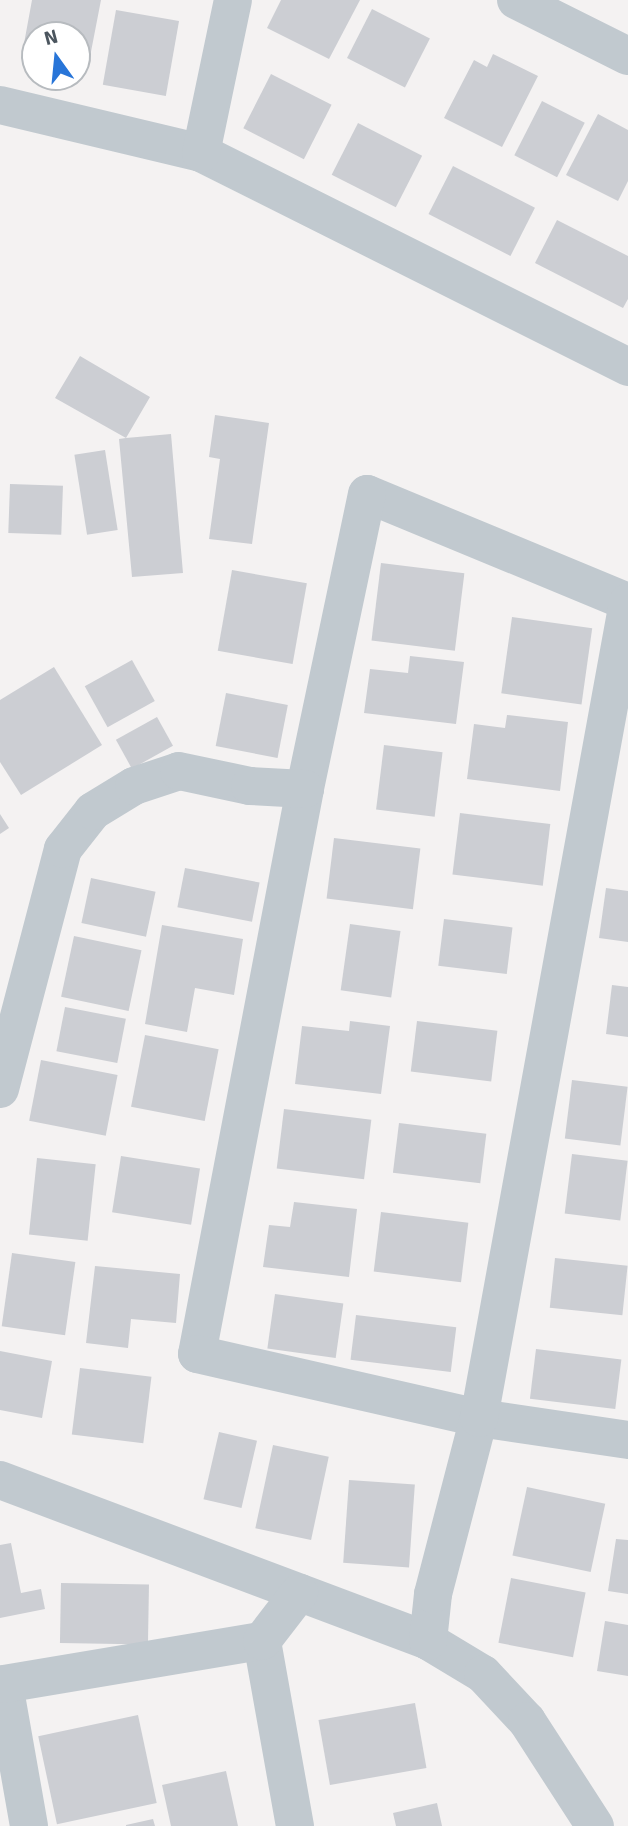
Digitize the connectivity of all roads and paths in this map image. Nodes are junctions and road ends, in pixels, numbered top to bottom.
1 (233, 0) edge
2 (516, 0) edge
3 (628, 56) edge
4 (0, 105) edge
5 (201, 153) junction
6 (628, 367) edge
7 (628, 602) edge
8 (305, 789) junction
9 (0, 1089) edge
10 (479, 1418) junction
11 (628, 1440) edge
12 (0, 1480) edge
13 (299, 1593) junction
14 (262, 1641) junction
15 (428, 1641) junction
16 (2, 1685) edge
17 (29, 1826) edge
18 (295, 1826) edge
19 (595, 1826) edge

1 - 5 street
2 - 3 street
4 - 5 street
5 - 6 street
7 - 8 street
7 - 10 street
8 - 9 street
8 - 10 street
10 - 11 street
10 - 15 street
12 - 13 street
13 - 14 street
13 - 15 street
14 - 16 street
14 - 18 street
15 - 19 street
16 - 17 street

